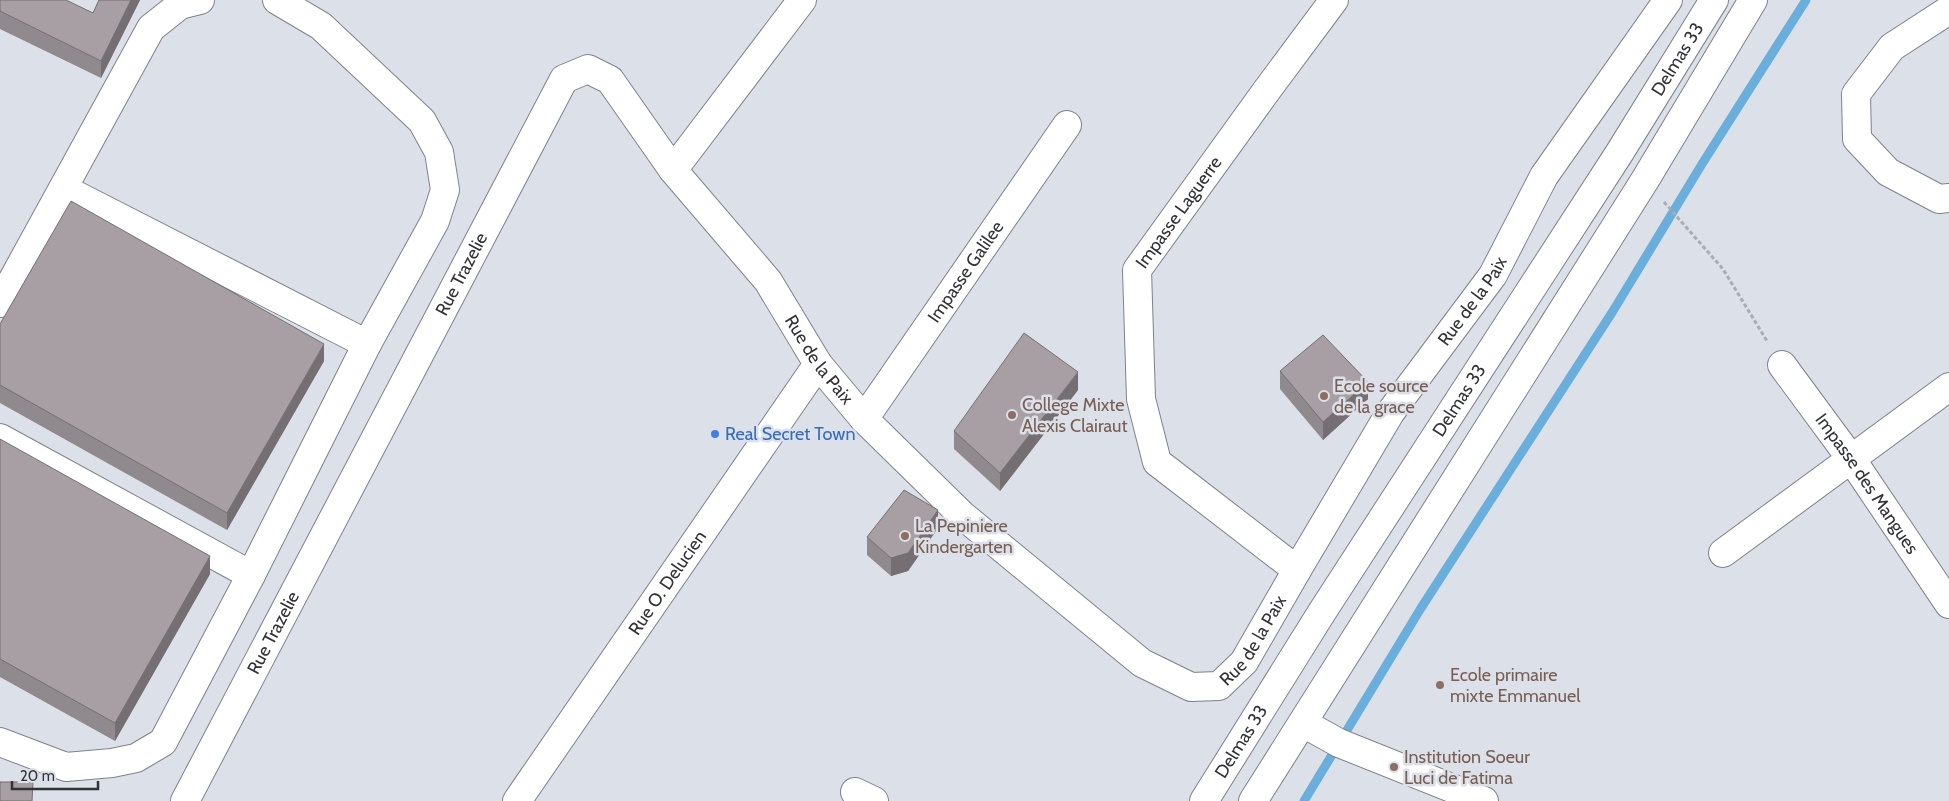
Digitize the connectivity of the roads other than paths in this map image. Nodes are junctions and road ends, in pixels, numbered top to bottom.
1 (200, 0) edge
2 (277, 0) edge
3 (802, 0) edge
4 (1334, 0) edge
5 (1668, 0) edge
6 (1714, 0) edge
7 (1753, 0) edge
8 (1949, 10) edge
9 (1067, 125) dead end
10 (674, 170) junction
11 (64, 189) junction
12 (1949, 198) edge
13 (0, 303) edge
14 (367, 344) junction
15 (818, 364) junction
16 (1782, 365) road end
17 (1949, 387) edge
18 (864, 419) junction
19 (0, 438) edge
20 (1852, 460) junction
21 (1723, 553) dead end
22 (1297, 570) junction
23 (251, 575) junction
24 (1949, 604) edge
25 (1303, 723) junction
26 (0, 742) edge
27 (186, 801) edge
28 (518, 801) edge
29 (1204, 801) edge
30 (1253, 801) edge
31 (1484, 801) edge

1 - 11 street
2 - 14 street
3 - 10 street
4 - 22 street, Impasse Laguerre
5 - 22 street, Rue de la Paix
6 - 29 street, Delmas 33
7 - 25 street, Delmas 33
8 - 12 street
9 - 18 street, Impasse Galilee
10 - 15 street, Rue de la Paix
10 - 27 street, Rue Trazelie
11 - 13 street
11 - 14 street
14 - 23 street
15 - 18 street, Rue de la Paix
15 - 28 street, Rue O. Delucien
16 - 20 street, Impasse des Mangues
17 - 20 street
18 - 22 street, Rue de la Paix
19 - 23 street
20 - 21 street
20 - 24 street, Impasse des Mangues
23 - 26 street
25 - 30 street, Delmas 33
25 - 31 street

